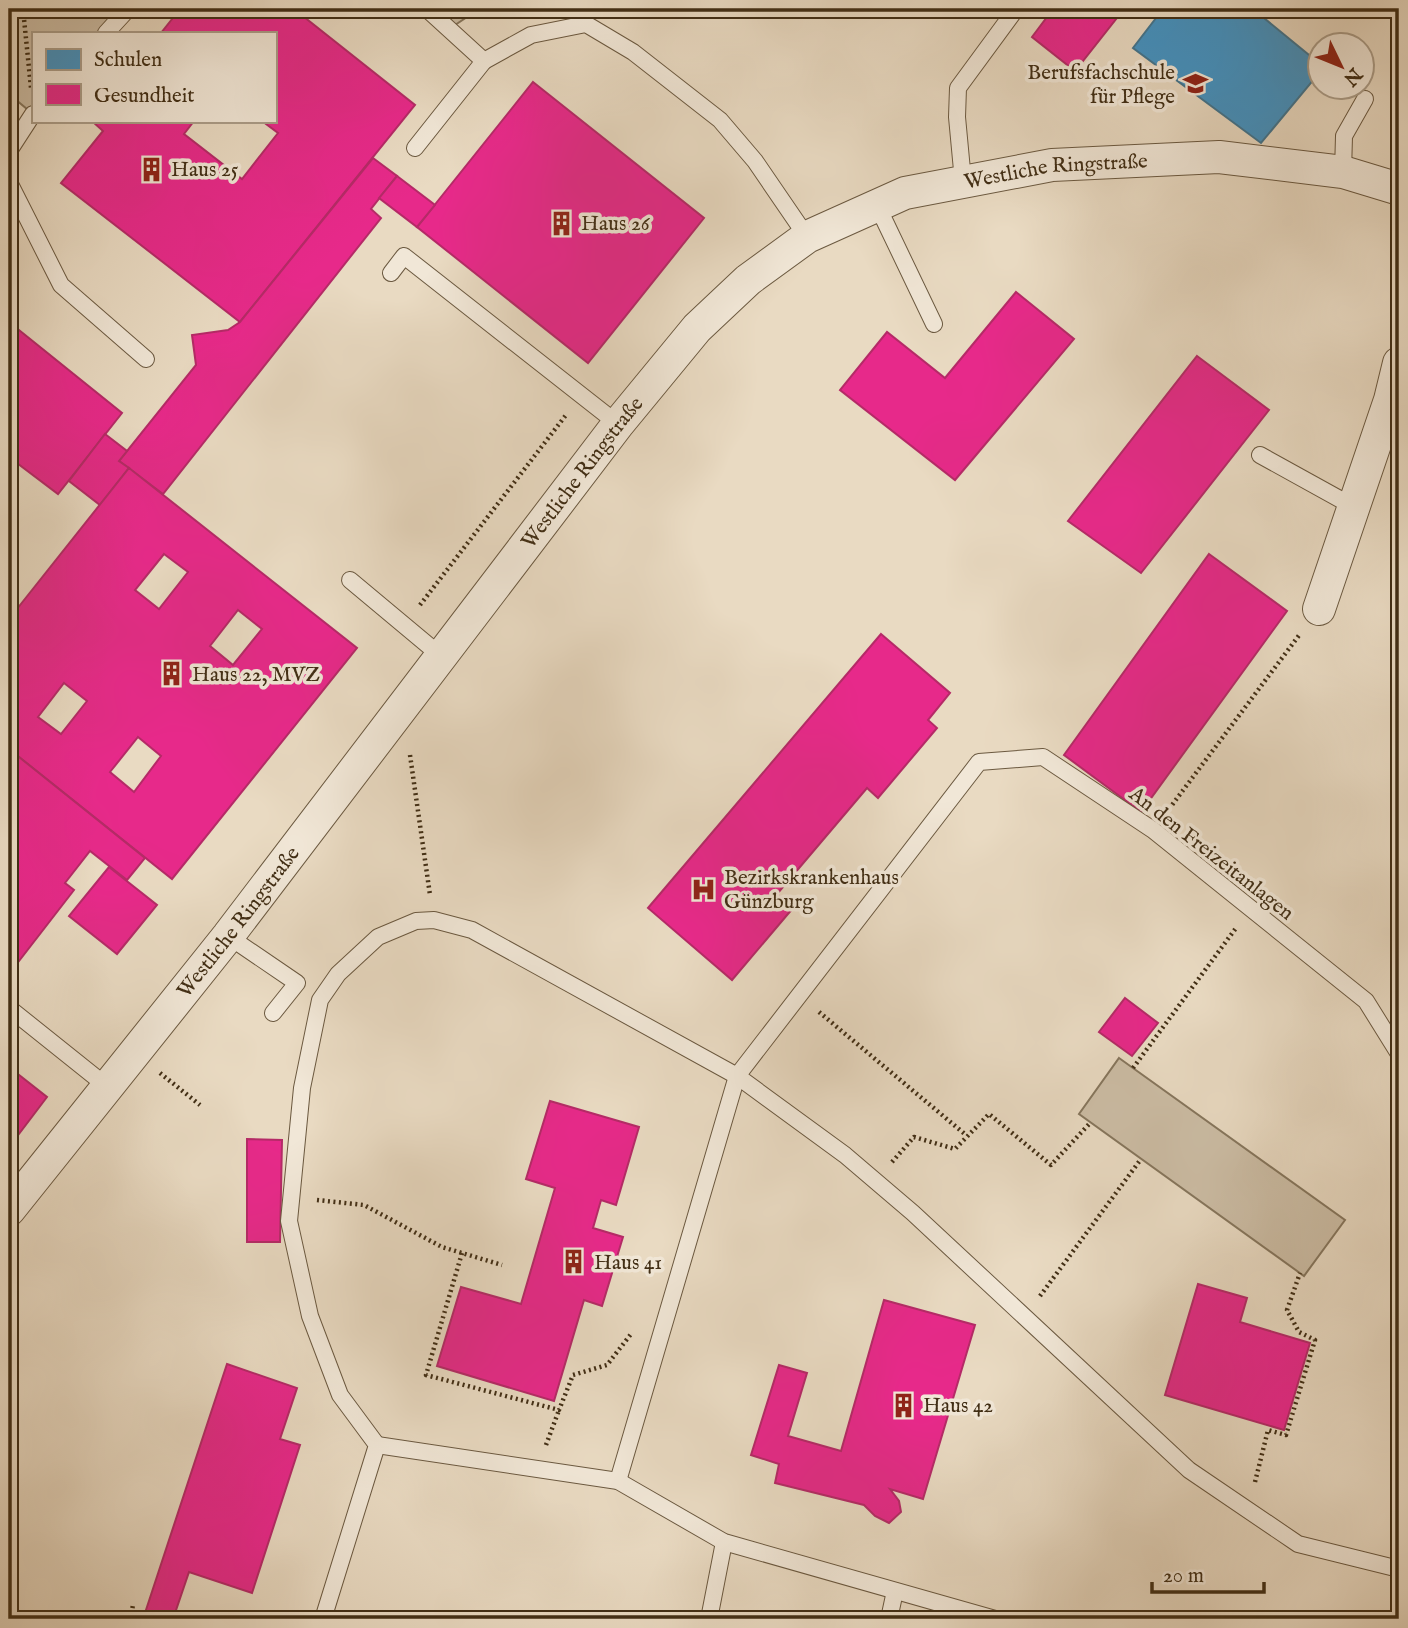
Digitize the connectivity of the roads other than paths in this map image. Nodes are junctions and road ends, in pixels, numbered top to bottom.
1 (128, 9) edge
2 (427, 9) edge
3 (1016, 9) edge
4 (107, 32) edge
5 (484, 61) junction
6 (1364, 102) edge
7 (32, 116) edge
8 (415, 148) dead end
9 (9, 151) edge
10 (1343, 172) junction
11 (963, 181) junction
12 (9, 182) edge
13 (1399, 189) edge
14 (877, 205) junction
15 (807, 237) junction
16 (391, 273) dead end
17 (934, 324) dead end
18 (146, 359) dead end
19 (1399, 363) edge
20 (618, 424) junction
21 (1260, 455) dead end
22 (1354, 507) junction
23 (350, 580) dead end
24 (1319, 609) road end
25 (441, 656) junction
26 (228, 936) junction
27 (9, 1008) edge
28 (273, 1013) dead end
29 (1399, 1054) edge
30 (737, 1076) junction
31 (108, 1088) junction
32 (9, 1210) edge
33 (377, 1445) junction
34 (618, 1481) junction
35 (723, 1542) junction
36 (1399, 1569) edge
37 (895, 1591) junction
38 (323, 1619) edge
39 (709, 1619) edge
40 (889, 1619) edge
41 (995, 1619) edge

1 - 4 lane
2 - 5 lane
3 - 11 lane
5 - 8 lane
5 - 15 lane
6 - 10 lane
7 - 9 lane
10 - 11 street, Westliche Ringstraße
10 - 13 street, Westliche Ringstraße
11 - 14 street, Westliche Ringstraße
12 - 18 lane
14 - 15 street, Westliche Ringstraße
14 - 17 lane
15 - 20 street, Westliche Ringstraße
16 - 20 lane
19 - 22 street
20 - 25 street, Westliche Ringstraße
21 - 22 lane
22 - 24 street
23 - 25 lane
25 - 26 street, Westliche Ringstraße
26 - 28 lane
26 - 31 street, Westliche Ringstraße
27 - 31 lane
29 - 30 lane, An den Freizeitanlagen
30 - 33 lane
30 - 34 lane
30 - 36 lane
31 - 32 street, Westliche Ringstraße
33 - 34 lane
33 - 38 lane
34 - 35 lane
35 - 37 lane
35 - 39 lane
37 - 40 lane
37 - 41 lane

